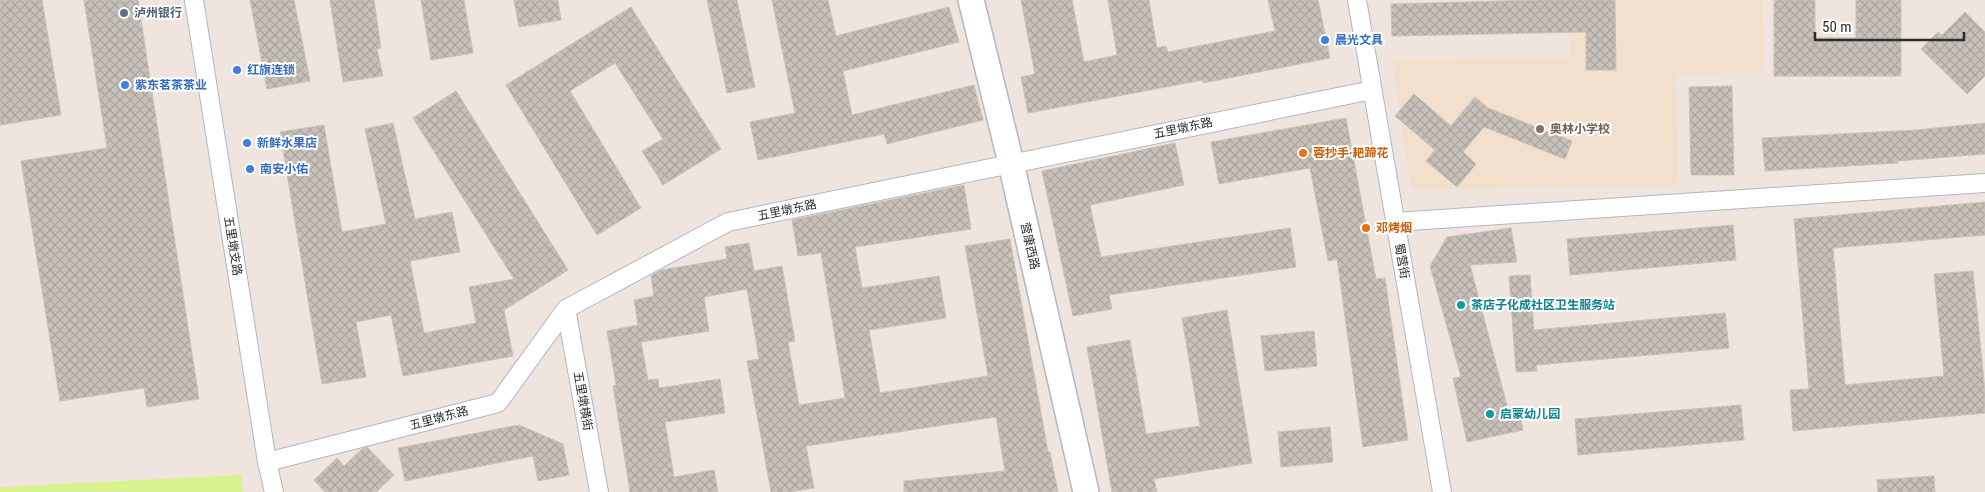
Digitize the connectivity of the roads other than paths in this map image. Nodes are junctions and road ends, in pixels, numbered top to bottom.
1 (194, 0) edge
2 (971, 0) edge
3 (1357, 0) edge
4 (1372, 90) junction
5 (1012, 163) junction
6 (1985, 183) edge
7 (1395, 222) junction
8 (566, 309) junction
9 (267, 462) junction
10 (274, 492) edge
11 (599, 492) edge
12 (1086, 492) edge
13 (1442, 492) edge

1 - 9 street, 五里墩支路
2 - 5 street, 营康西路
3 - 4 street, 蜀营街
4 - 5 street, 五里墩东路
4 - 7 street, 蜀营街
5 - 8 street, 五里墩东路
5 - 12 street, 营康西路
6 - 7 street
7 - 13 street, 蜀营街
8 - 9 street, 五里墩东路
8 - 11 street, 五里墩横街
9 - 10 street, 五里墩支路

